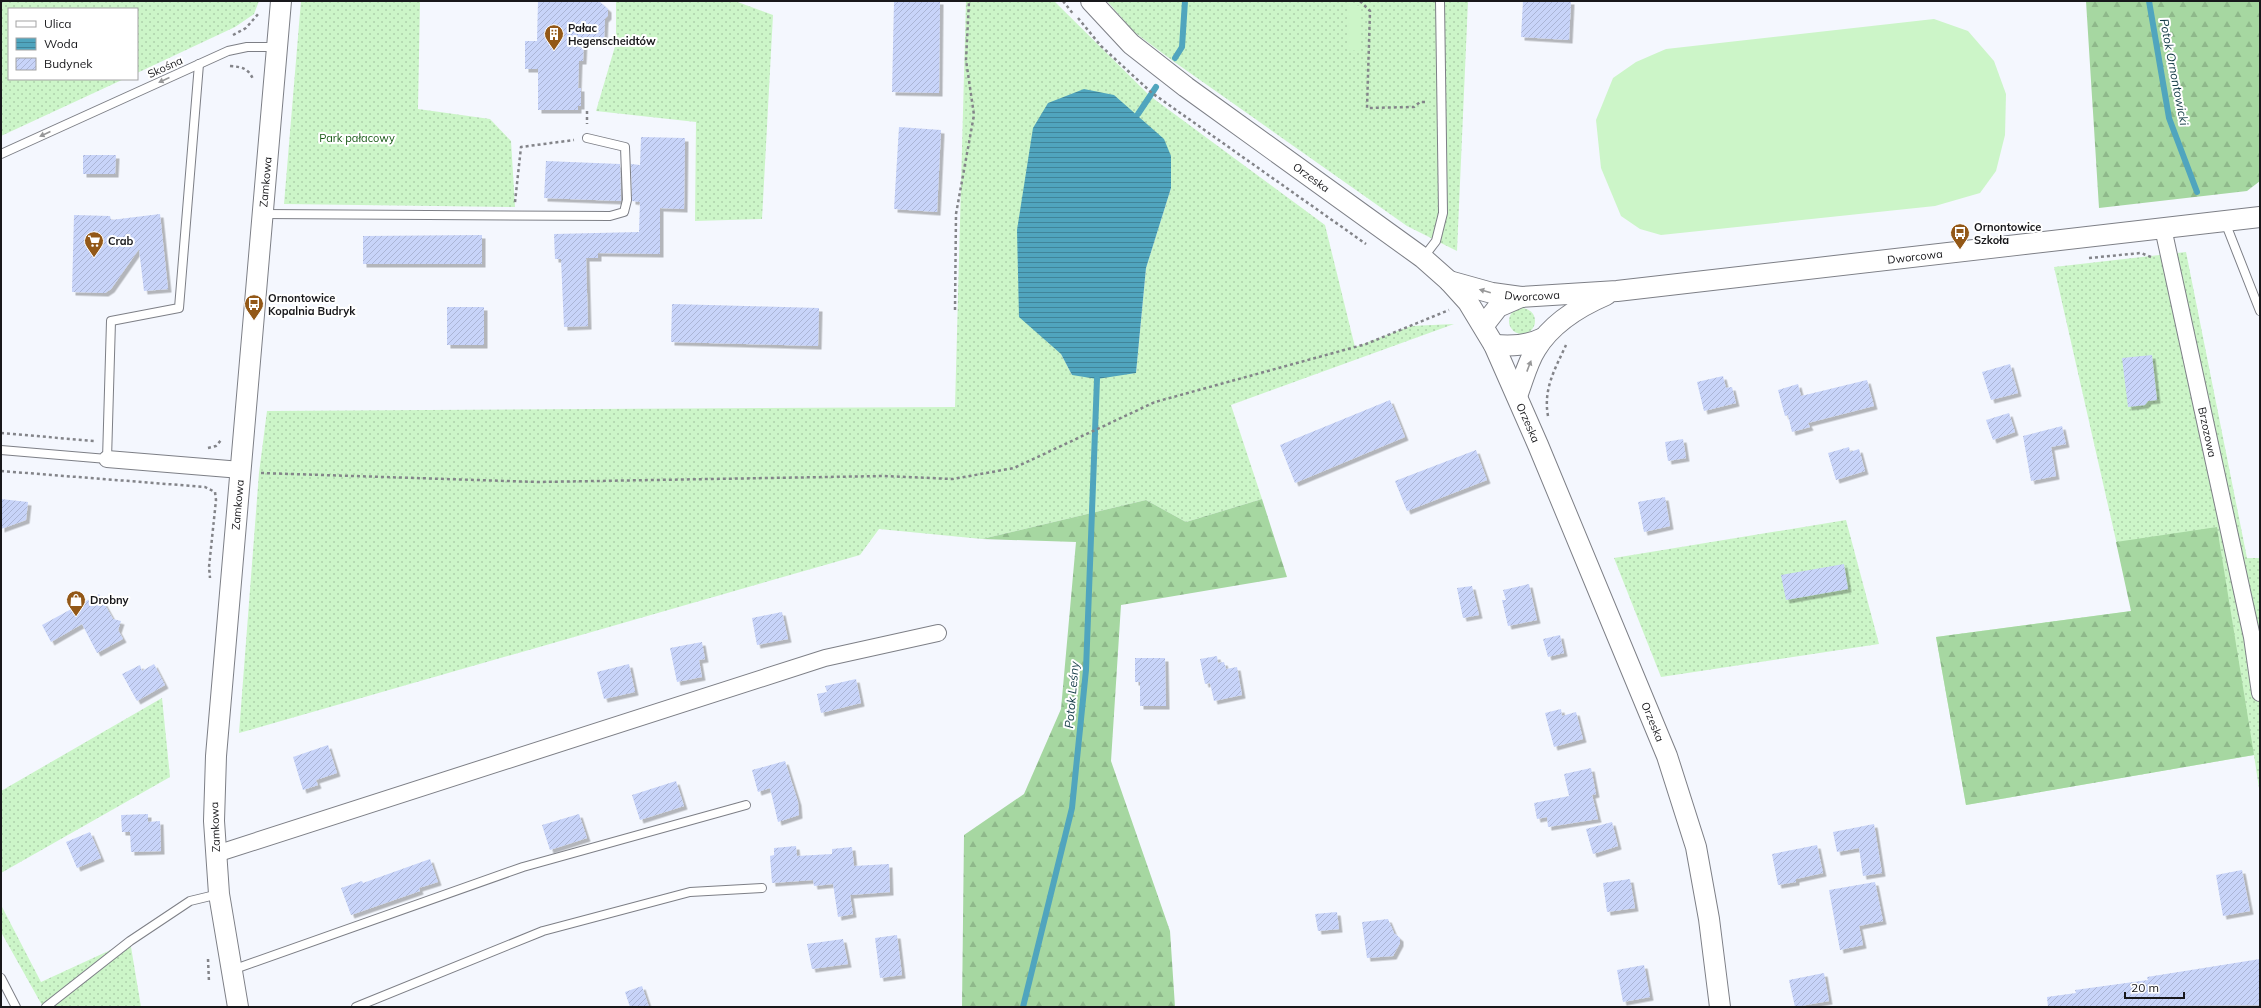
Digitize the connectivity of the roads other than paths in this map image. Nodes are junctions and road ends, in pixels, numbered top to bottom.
1 (281, 1) edge
2 (1091, 1) edge
3 (1440, 1) edge
4 (277, 47) junction
5 (199, 64) junction
6 (587, 138) road end
7 (1, 154) edge
8 (263, 214) junction
9 (2260, 217) edge
10 (2225, 221) junction
11 (2163, 228) junction
12 (1423, 258) junction
13 (1449, 281) junction
14 (1617, 291) junction
15 (1526, 297) junction
16 (2260, 311) edge
17 (1484, 325) junction
18 (1546, 335) junction
19 (1494, 345) junction
20 (1517, 396) junction
21 (1, 450) edge
22 (107, 459) junction
23 (241, 470) junction
24 (938, 633) dead end
25 (2256, 637) edge
26 (2260, 693) edge
27 (746, 805) dead end
28 (216, 854) junction
29 (762, 888) dead end
30 (219, 894) junction
31 (231, 970) junction
32 (1, 978) edge
33 (16, 1007) edge
34 (46, 1007) edge
35 (238, 1007) edge
36 (356, 1007) edge
37 (1720, 1007) edge

1 - 4 street, Zamkowa
2 - 12 street, Orzeska
3 - 12 lane
4 - 5 lane, Skośna
4 - 8 street, Zamkowa
5 -> 7 lane, Skośna
5 - 22 lane
6 - 8 lane
8 - 23 street, Zamkowa
9 - 10 street, Dworcowa
10 - 11 street, Dworcowa
10 - 16 lane
11 - 14 street, Dworcowa
11 - 25 street, Brzozowa
12 - 13 street, Orzeska
15 -> 13 street, Dworcowa
13 - 17 street, Orzeska
14 - 15 street, Dworcowa
14 - 18 street, Dworcowa
15 - 17 street
15 - 18 street
17 - 19 street, Orzeska
18 - 19 street
20 -> 18 street, Dworcowa
19 - 20 street, Orzeska
20 - 37 street, Orzeska
21 - 22 lane
22 - 23 street
23 - 28 street, Zamkowa
24 - 28 street
25 - 26 street, Brzozowa
27 - 31 lane
28 - 30 street, Zamkowa
29 - 36 lane
30 - 31 street, Zamkowa
30 - 34 lane
31 - 35 street, Zamkowa
32 - 33 lane

